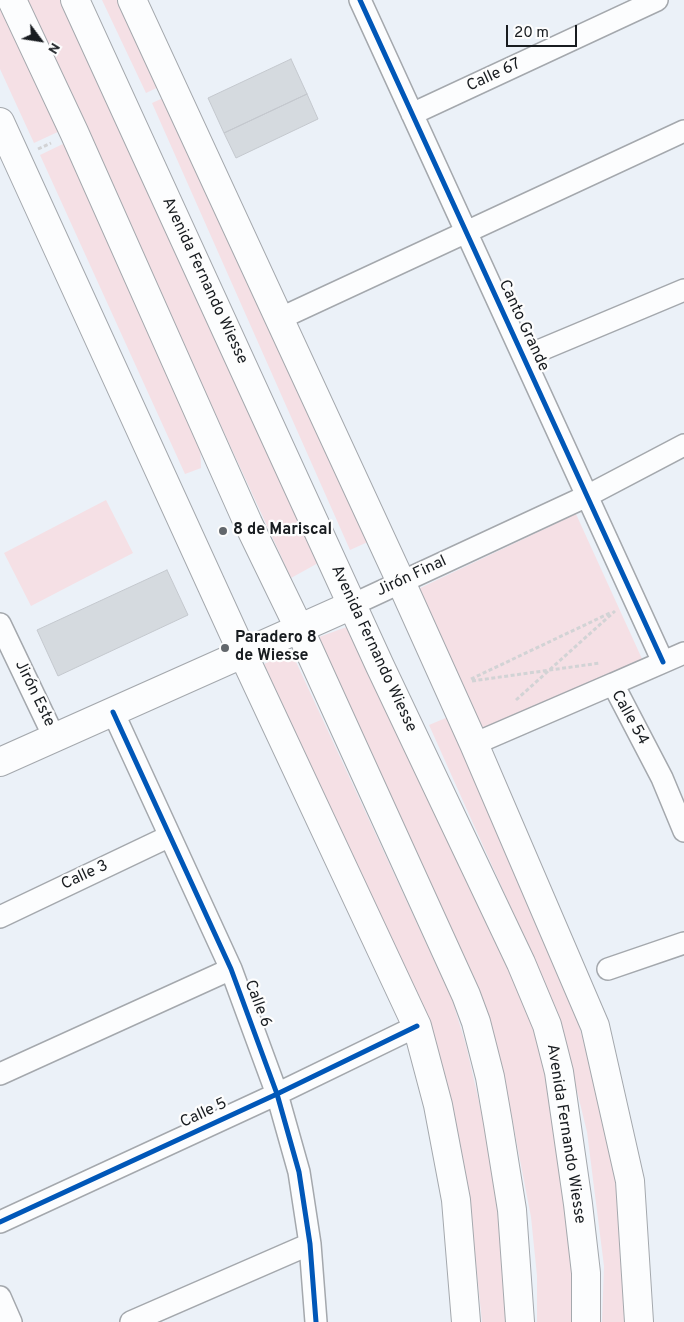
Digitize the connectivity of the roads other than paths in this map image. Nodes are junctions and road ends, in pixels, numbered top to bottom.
1 (12, 0) edge
2 (75, 0) edge
3 (132, 0) edge
4 (360, 0) edge
5 (657, 0) edge
6 (412, 114) junction
7 (0, 122) edge
8 (684, 131) edge
9 (8, 163) edge
10 (467, 233) junction
11 (684, 290) edge
12 (279, 319) junction
13 (524, 357) junction
14 (684, 445) edge
15 (587, 496) junction
16 (402, 582) junction
17 (352, 605) junction
18 (0, 624) edge
19 (300, 628) junction
20 (684, 653) edge
21 (243, 654) junction
22 (663, 662) junction
23 (613, 684) junction
24 (113, 712) junction
25 (54, 737) junction
26 (474, 744) junction
27 (0, 762) edge
28 (684, 831) edge
29 (170, 836) junction
30 (0, 917) edge
31 (684, 943) edge
32 (231, 969) junction
33 (608, 969) dead end
34 (416, 1026) junction
35 (0, 1074) edge
36 (277, 1094) junction
37 (0, 1222) edge
38 (310, 1244) junction
39 (0, 1297) edge
40 (11, 1322) edge
41 (131, 1322) edge
42 (316, 1322) edge
43 (466, 1322) edge
44 (520, 1322) edge
45 (586, 1322) edge
46 (639, 1322) edge

1 - 19 main road
2 - 17 main road, Avenida Fernando Wiesse
3 - 12 main road
4 - 6 street, Canto Grande
5 - 6 street, Calle 67
6 - 10 street, Canto Grande
7 - 9 main road
8 - 10 street
9 - 21 main road
10 - 12 street
10 - 13 street, Canto Grande
11 - 13 street
12 - 16 main road
13 - 15 street, Canto Grande
14 - 15 street, Jirón Final
15 - 16 street, Jirón Final
15 - 22 street, Canto Grande
16 - 17 street, Jirón Final
16 - 26 main road
17 - 19 main road, Jirón Final
17 - 45 main road, Avenida Fernando Wiesse
18 - 25 street, Jirón Este
19 - 21 main road, Jirón Final
19 - 44 main road
20 - 22 street
21 - 24 main road, Jirón Final
21 - 34 main road
22 - 23 street
23 - 26 street, Calle 54
23 - 28 street, Calle 54
24 - 25 main road, Jirón Final
24 - 29 street, Calle 6
25 - 27 main road, Jirón Final
26 - 46 main road
29 - 30 street, Calle 3
29 - 32 street, Calle 6
31 - 33 street
32 - 35 street
32 - 36 street, Calle 6
34 - 36 street, Calle 5
34 - 43 main road
36 - 37 street, Calle 5
36 - 38 street, Calle 6
38 - 41 street
38 - 42 street, Calle 6
39 - 40 street

